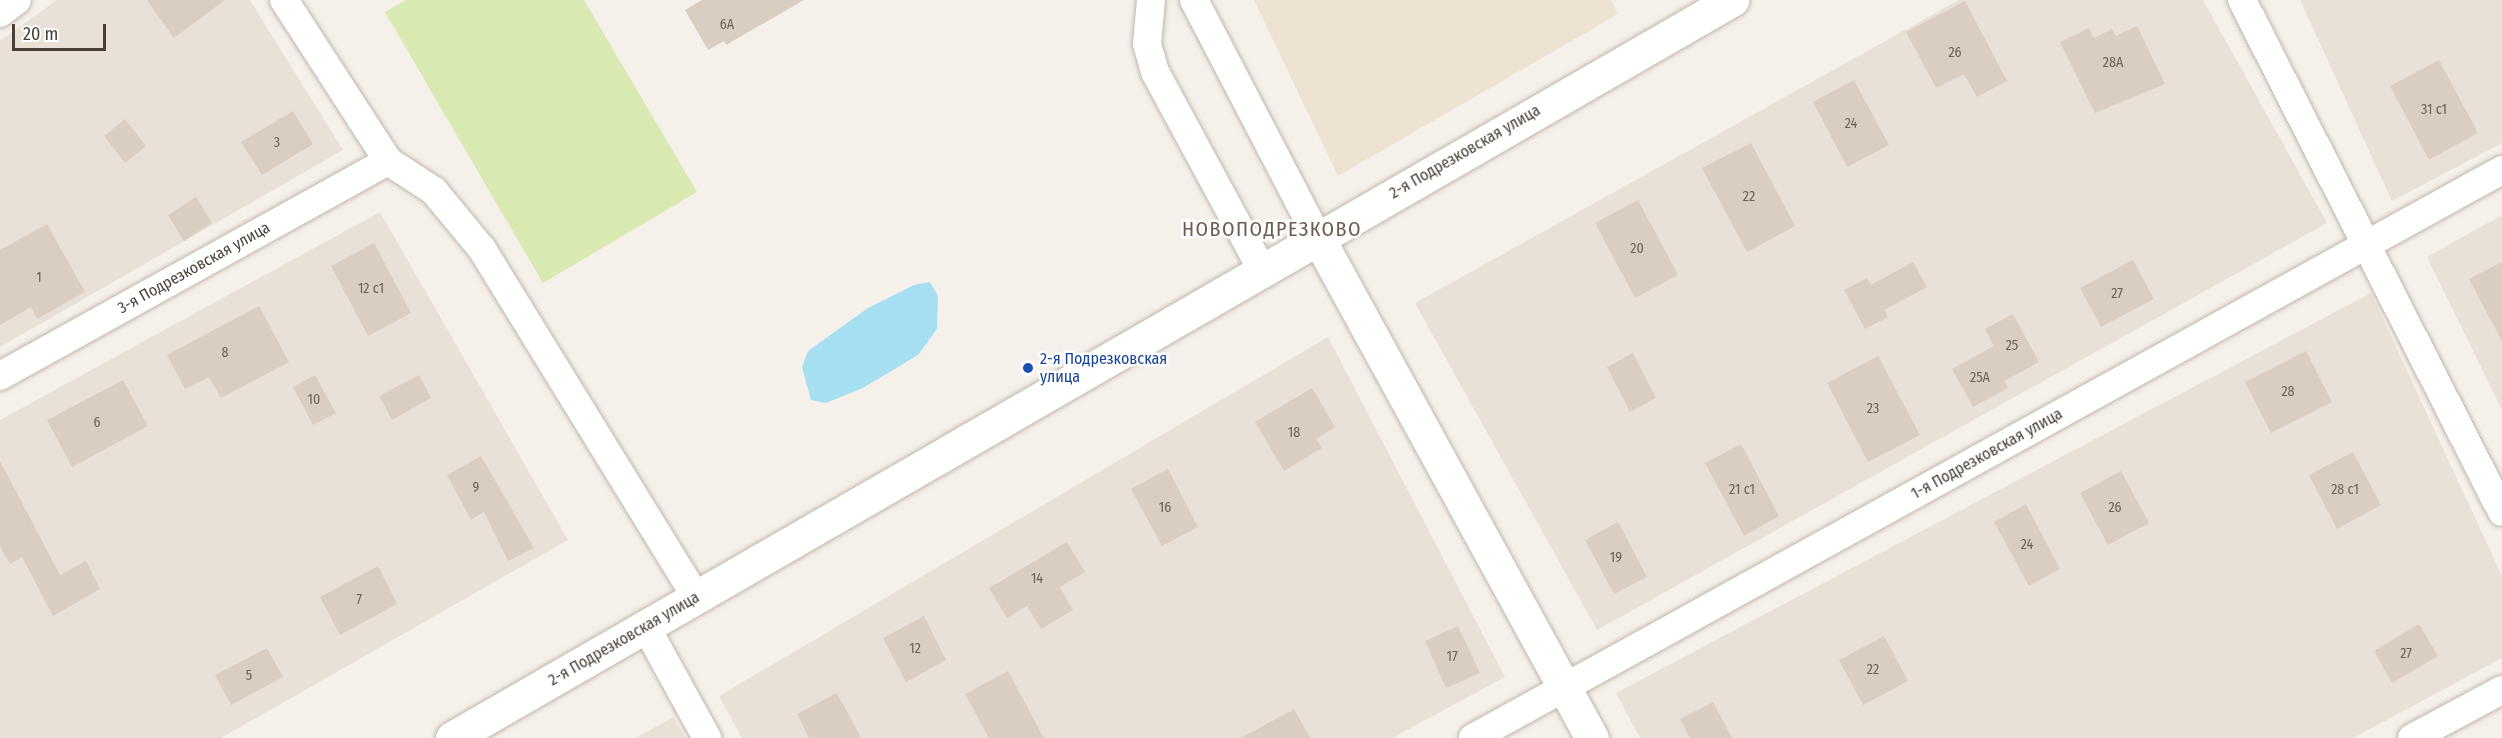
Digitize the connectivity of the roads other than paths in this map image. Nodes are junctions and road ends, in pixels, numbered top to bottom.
1 (17, 0) edge
2 (284, 0) edge
3 (1151, 0) edge
4 (1194, 0) edge
5 (1732, 0) edge
6 (2242, 0) edge
7 (0, 13) edge
8 (388, 161) junction
9 (2502, 170) edge
10 (1317, 236) junction
11 (2366, 243) junction
12 (1262, 270) junction
13 (0, 376) edge
14 (2502, 512) edge
15 (696, 597) junction
16 (646, 627) junction
17 (1566, 688) junction
18 (2502, 690) edge
19 (452, 738) edge
20 (707, 738) edge
21 (1473, 738) edge
22 (1592, 738) edge
23 (2412, 738) edge

1 - 7 street
2 - 8 street
3 - 12 street
4 - 10 street
5 - 10 street, 2-я Подрезковская улица
6 - 11 street
8 - 13 street, 3-я Подрезковская улица
8 - 15 street
9 - 11 street, 1-я Подрезковская улица
10 - 12 street, 2-я Подрезковская улица
10 - 17 street
11 - 14 street
11 - 17 street, 1-я Подрезковская улица
12 - 15 street, 2-я Подрезковская улица
15 - 16 street, 2-я Подрезковская улица
16 - 19 street, 2-я Подрезковская улица
16 - 20 street
17 - 21 street, 1-я Подрезковская улица
17 - 22 street
18 - 23 street

